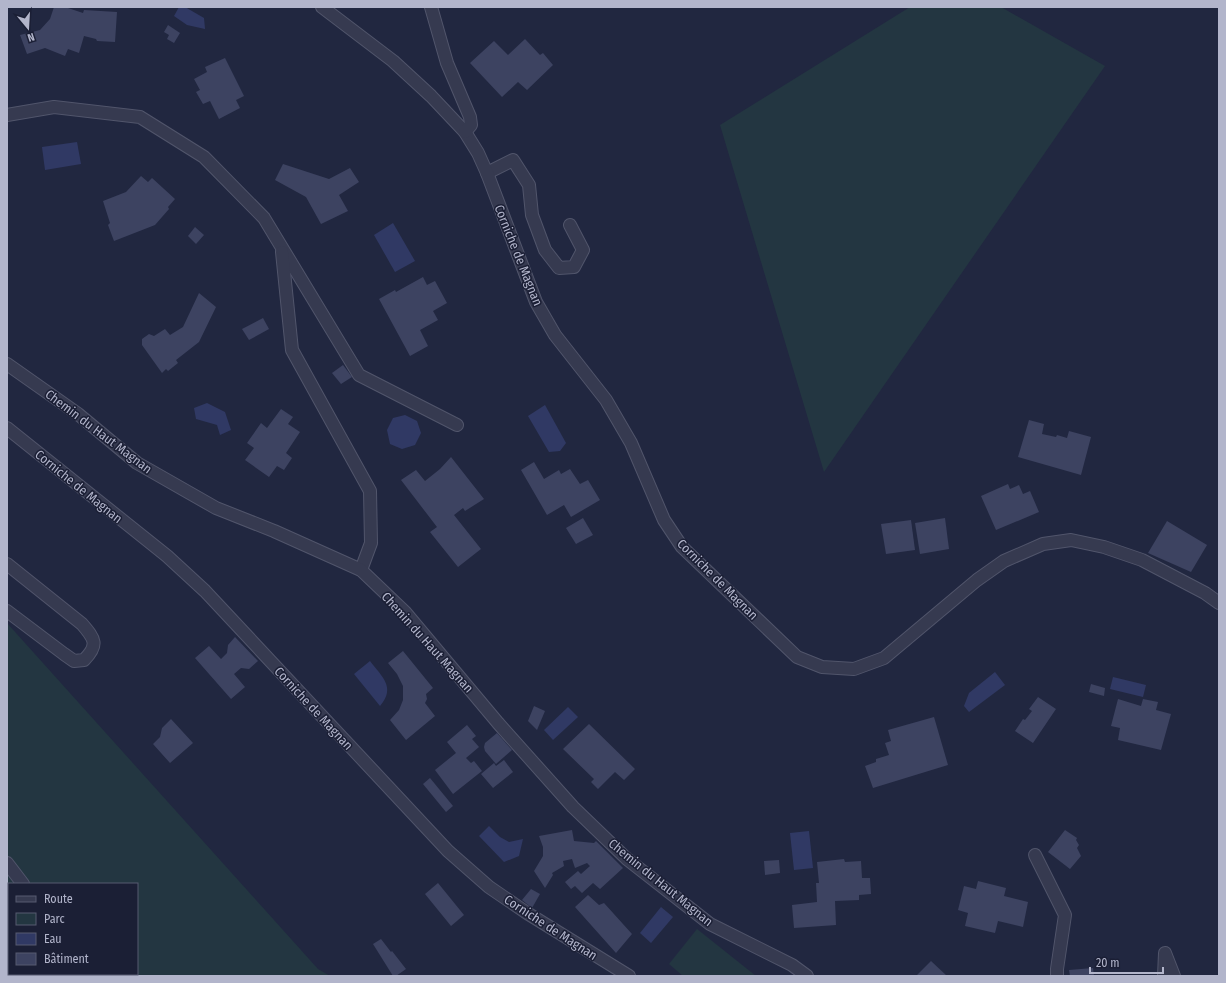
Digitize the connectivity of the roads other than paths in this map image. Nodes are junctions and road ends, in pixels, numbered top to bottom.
1 (322, 7) edge
2 (432, 7) edge
3 (7, 115) edge
4 (465, 132) junction
5 (488, 174) junction
6 (570, 225) dead end
7 (282, 248) junction
8 (7, 364) edge
9 (457, 424) dead end
10 (7, 428) edge
11 (7, 564) edge
12 (360, 570) junction
13 (1219, 603) edge
14 (7, 611) edge
15 (1035, 855) dead end
16 (7, 864) edge
17 (22, 883) edge
18 (629, 976) edge
19 (807, 976) edge
20 (1057, 976) edge
21 (1164, 976) edge
22 (1174, 976) edge

1 - 4 street, Corniche de Magnan
2 - 4 street
3 - 7 street
4 - 5 street, Corniche de Magnan
5 - 6 street
5 - 13 street, Corniche de Magnan
7 - 9 street
7 - 12 street
8 - 12 street, Chemin du Haut Magnan
10 - 18 street, Corniche de Magnan
11 - 14 street
12 - 19 street, Chemin du Haut Magnan
15 - 20 street
16 - 17 street
21 - 22 street

